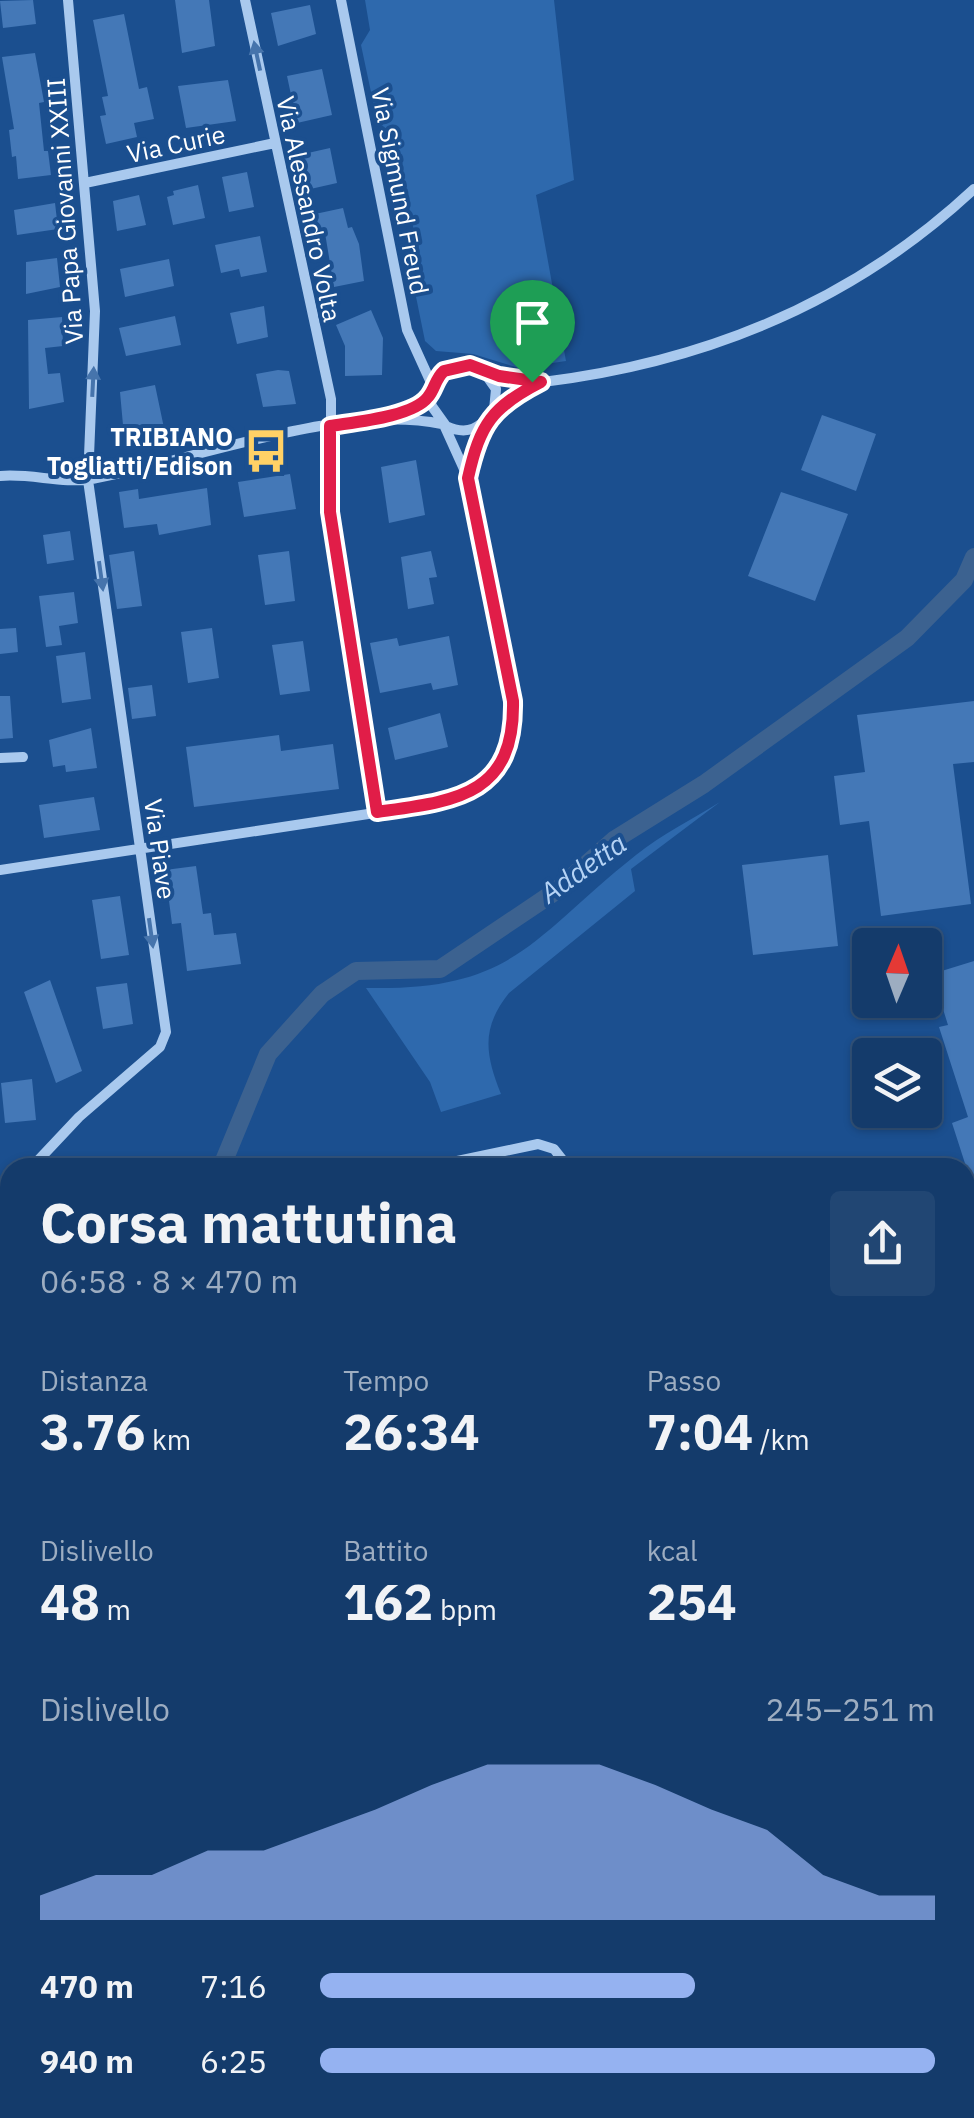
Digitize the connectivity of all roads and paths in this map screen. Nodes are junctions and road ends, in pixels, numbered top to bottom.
1 (68, 0) edge
2 (245, 0) edge
3 (341, 0) edge
4 (275, 144) junction
5 (85, 183) junction
6 (974, 188) edge
7 (483, 371) junction
8 (541, 382) junction
9 (431, 390) junction
10 (494, 411) junction
11 (379, 419) junction
12 (487, 422) junction
13 (444, 424) junction
14 (330, 426) junction
15 (0, 476) edge
16 (468, 478) junction
17 (88, 480) junction
18 (24, 756) dead end
19 (0, 758) edge
20 (377, 812) junction
21 (139, 850) junction
22 (0, 870) edge
23 (40, 1158) edge
24 (472, 1158) edge
25 (561, 1158) edge

1 - 5 street, Via Papa Giovanni XXIII
4 -> 2 street, Via Alessandro Volta
3 - 9 street, Via Sigmund Freud
4 - 5 street, Via Curie
4 - 14 street, Via Alessandro Volta
17 -> 5 street, Via Papa Giovanni XXIII
6 - 8 street
7 - 8 street
7 - 9 street
7 - 10 street
8 - 10 street
9 - 11 street
9 - 13 street
10 - 12 street
11 - 13 street
11 - 14 street
12 - 13 street
12 - 16 street
13 - 16 street
14 - 17 street
14 - 20 street, Via Alessandro Volta
15 - 17 street
16 - 20 street
17 -> 21 street, Via Piave
18 - 19 street
20 - 21 street
21 - 22 street
21 -> 23 street, Via Piave
24 - 25 street

